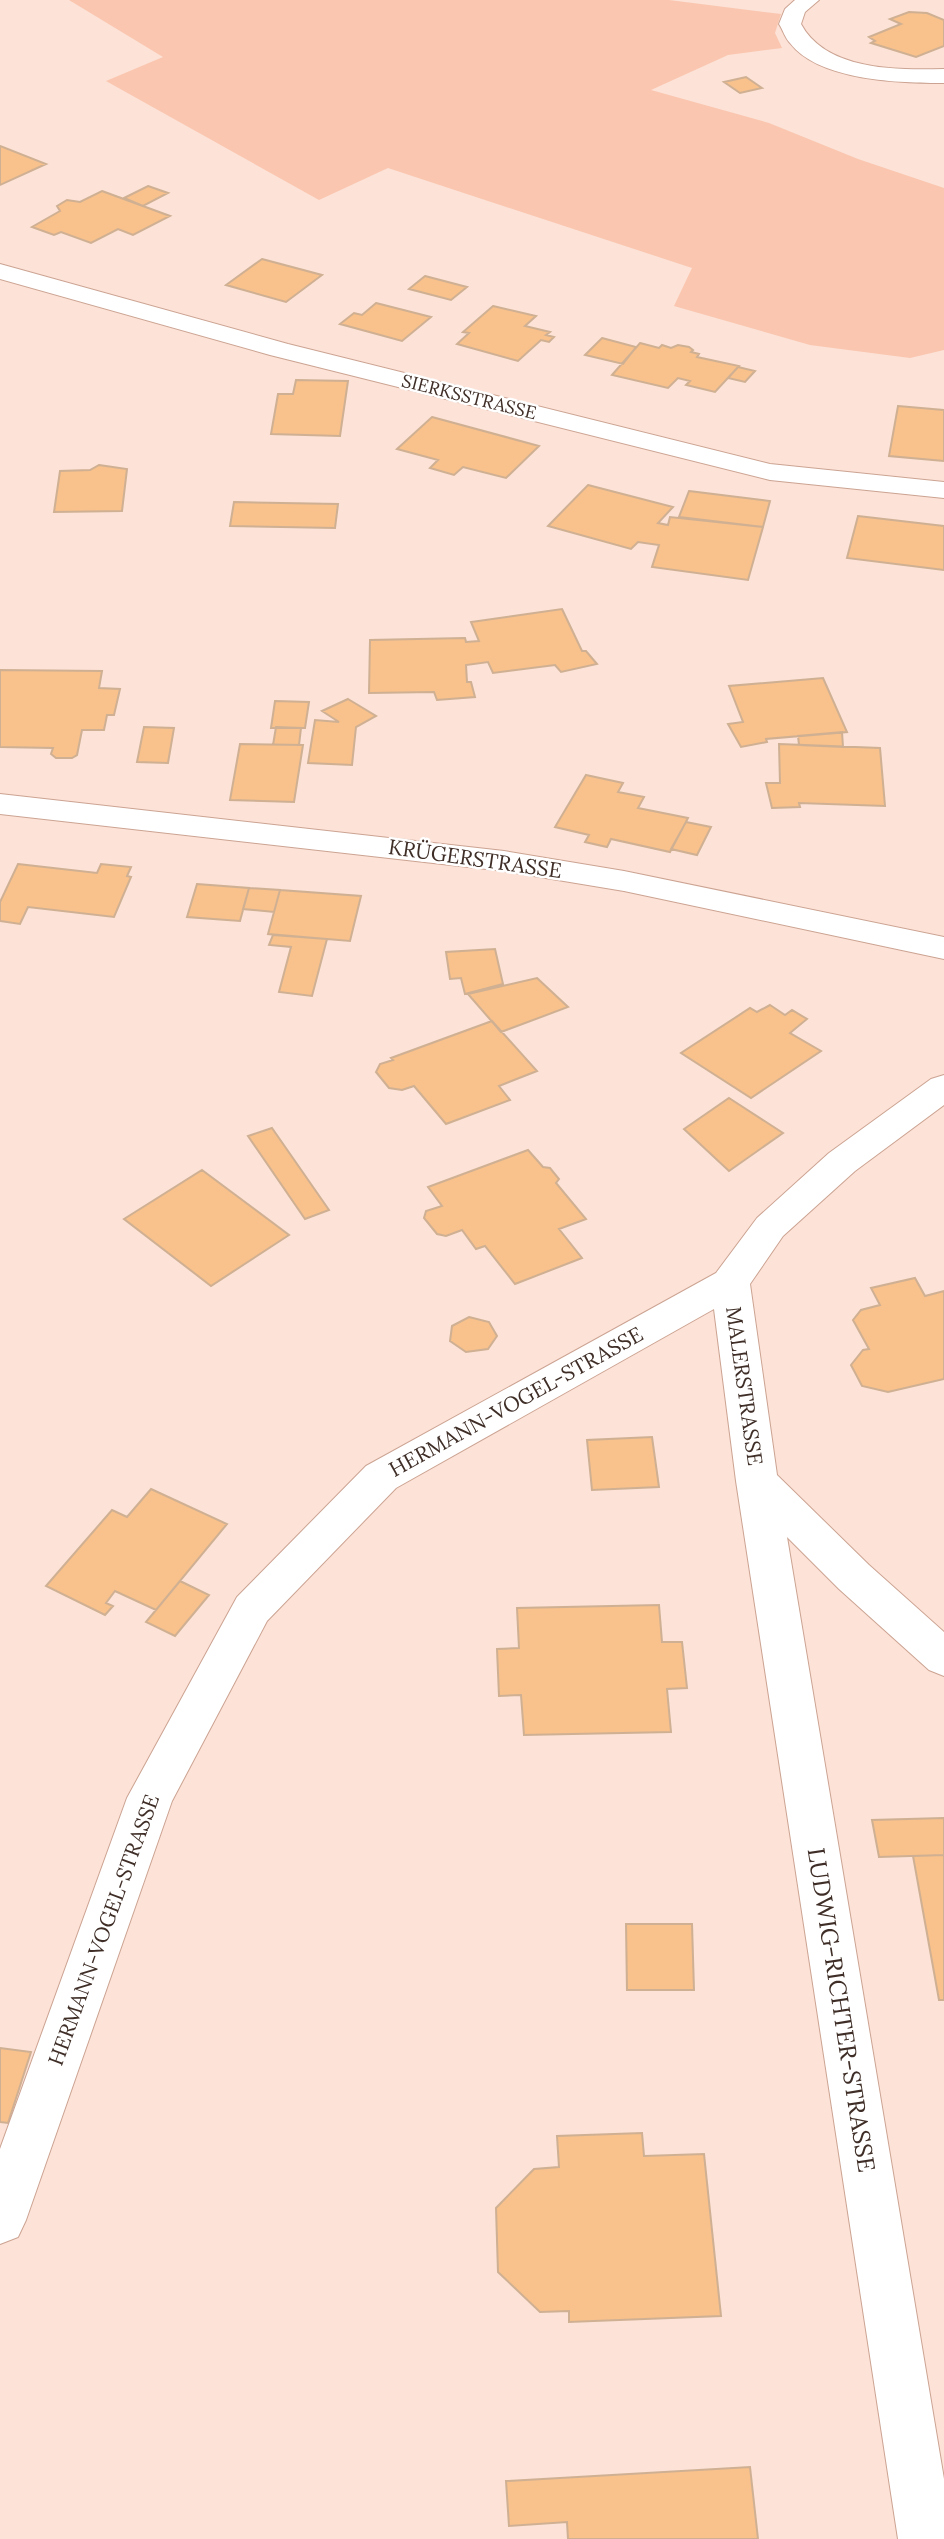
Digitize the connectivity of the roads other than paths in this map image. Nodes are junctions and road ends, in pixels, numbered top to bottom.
1 (808, 0) edge
2 (944, 76) edge
3 (0, 271) edge
4 (944, 490) edge
5 (0, 804) edge
6 (944, 948) edge
7 (944, 1087) edge
8 (730, 1283) junction
9 (757, 1481) junction
10 (944, 1658) edge
11 (0, 2220) edge
12 (926, 2539) edge

1 - 2 street
3 - 4 street, SIERKSSTRASSE
5 - 6 street, KRÜGERSTRASSE
7 - 8 street, MALERSTRASSE
8 - 9 street, MALERSTRASSE
8 - 11 street, HERMANN-VOGEL-STRASSE
9 - 10 street, MALERSTRASSE
9 - 12 street, LUDWIG-RICHTER-STRASSE

